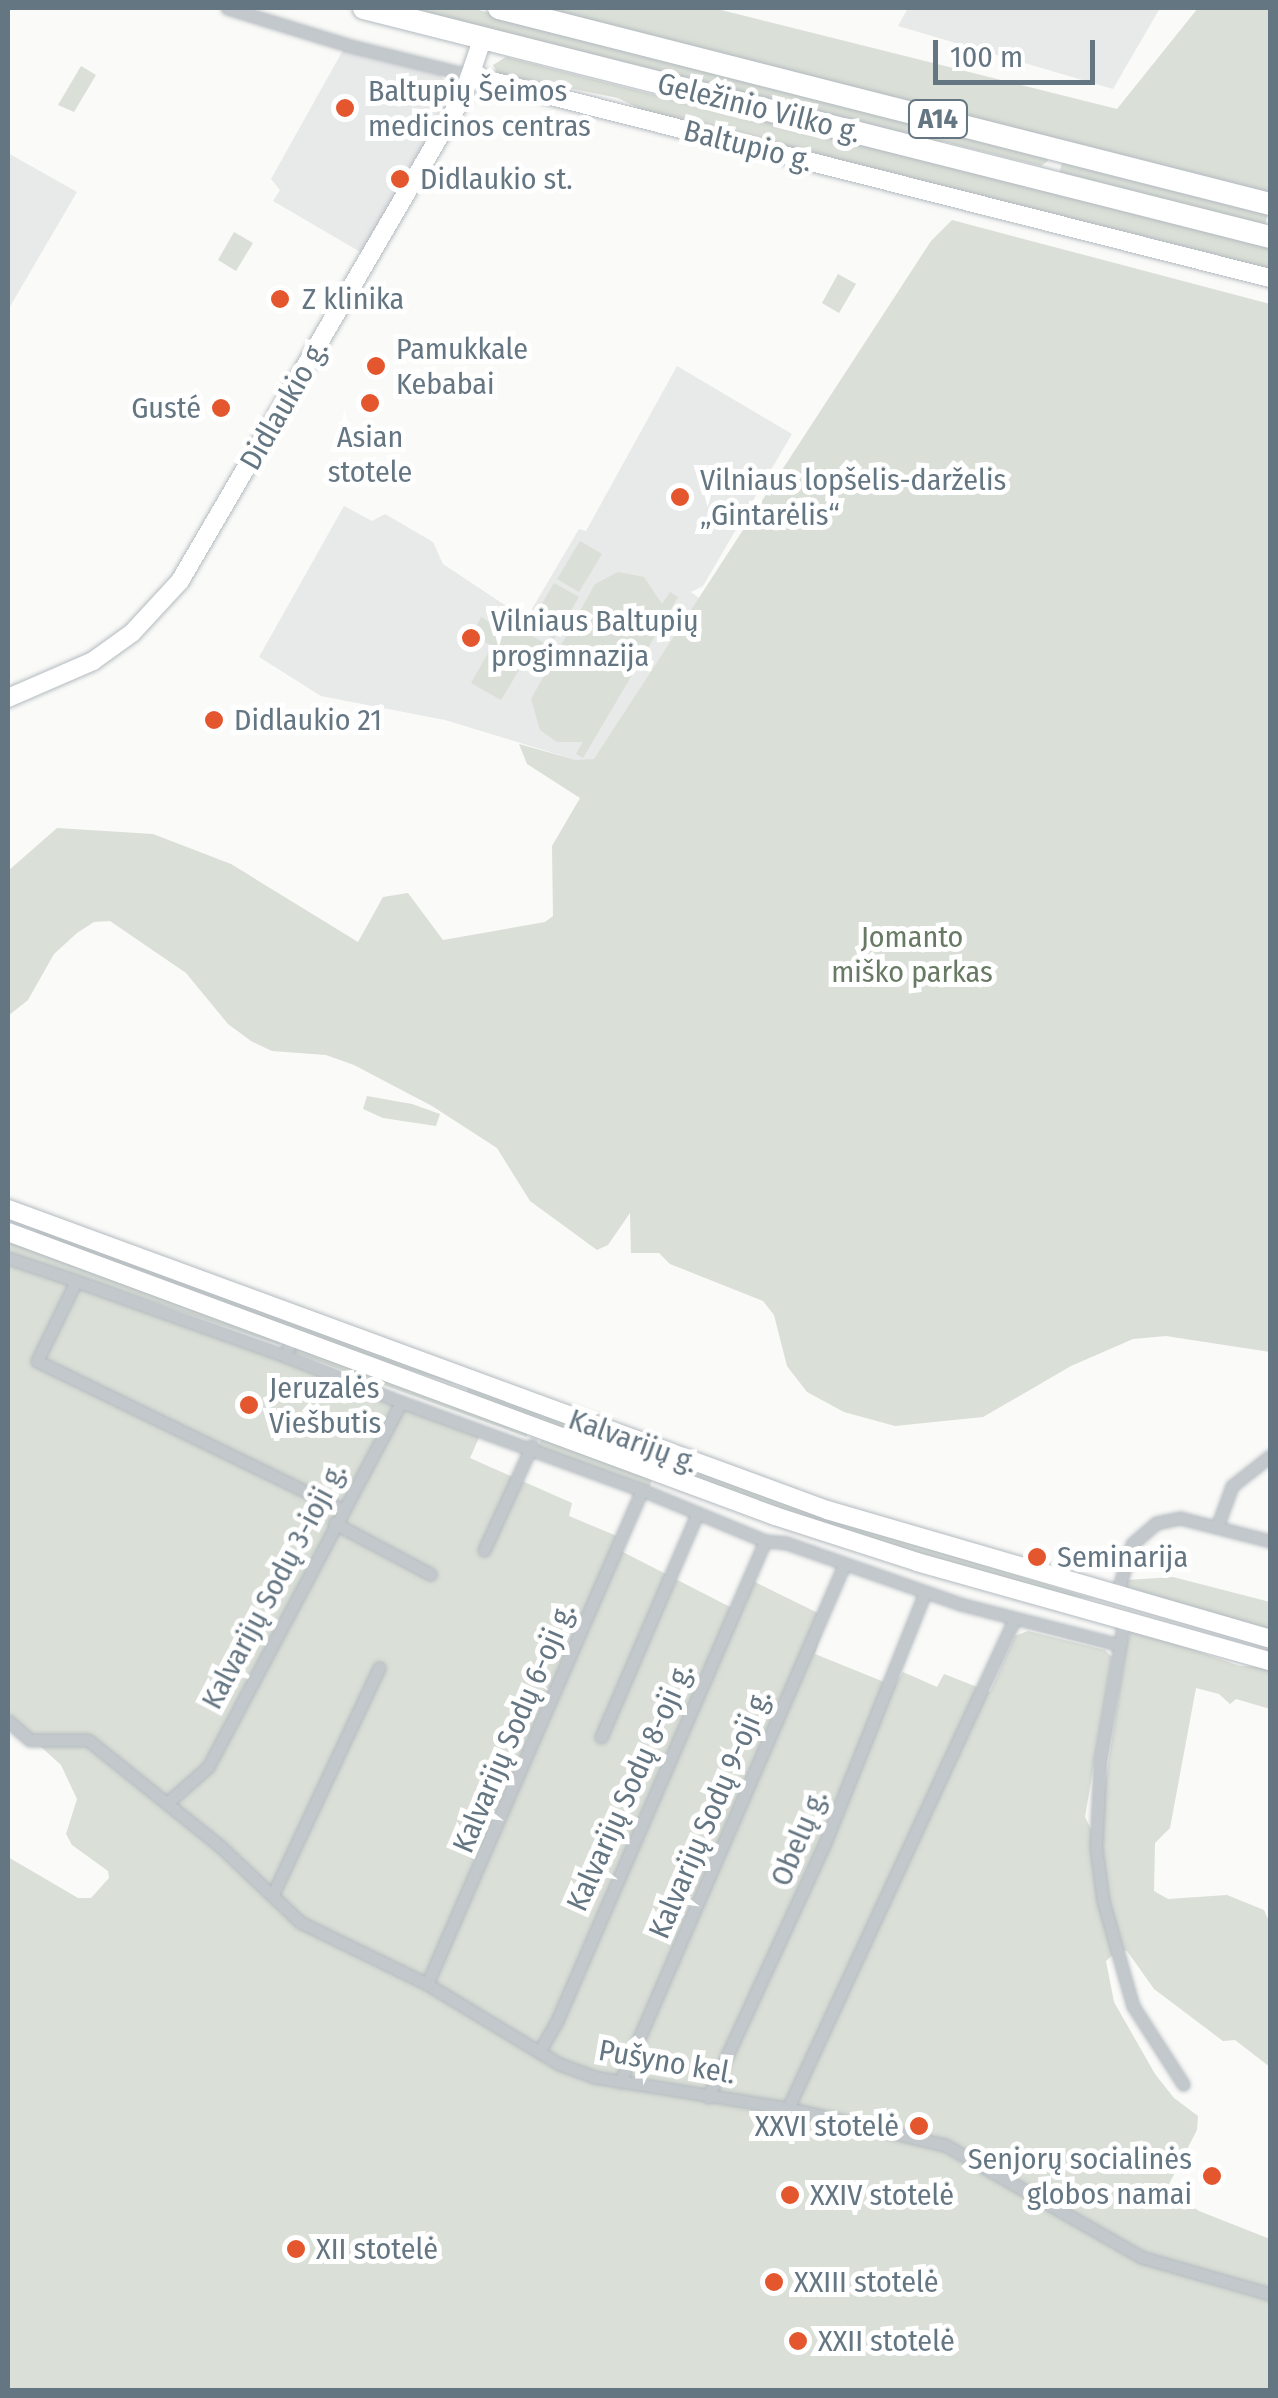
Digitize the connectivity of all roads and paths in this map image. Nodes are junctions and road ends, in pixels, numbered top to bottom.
1 (226, 8) edge
2 (364, 8) edge
3 (499, 8) edge
4 (482, 40) junction
5 (472, 76) junction
6 (1044, 146) junction
7 (1032, 177) junction
8 (1270, 204) edge
9 (1270, 237) edge
10 (1270, 278) edge
11 (8, 698) edge
12 (16, 1213) edge
13 (12, 1234) edge
14 (8, 1258) edge
15 (76, 1282) junction
16 (289, 1348) junction
17 (467, 1380) junction
18 (459, 1400) junction
19 (401, 1402) junction
20 (537, 1429) junction
21 (531, 1448) junction
22 (1270, 1456) edge
23 (642, 1490) junction
24 (342, 1509) junction
25 (698, 1514) junction
26 (334, 1523) junction
27 (1216, 1527) junction
28 (1270, 1541) edge
29 (765, 1542) junction
30 (484, 1550) dead end
31 (844, 1565) junction
32 (430, 1574) dead end
33 (925, 1593) junction
34 (1115, 1598) junction
35 (1118, 1619) junction
36 (1014, 1620) junction
37 (1270, 1639) edge
38 (1120, 1646) junction
39 (1270, 1661) edge
40 (379, 1668) dead end
41 (8, 1720) edge
42 (601, 1738) dead end
43 (167, 1802) junction
44 (273, 1894) junction
45 (427, 1984) junction
46 (539, 2052) junction
47 (620, 2082) junction
48 (1183, 2084) dead end
49 (708, 2097) junction
50 (788, 2108) junction
51 (1270, 2294) edge

1 - 5 street, Baltupio g.
2 - 4 highway, Geležinio Vilko g. / A14
3 - 6 highway, Geležinio Vilko g. / A14
4 - 5 main road, Didlaukio g.
4 - 7 highway, Geležinio Vilko g. / A14
5 - 10 main road, Baltupio g.
5 - 11 main road, Didlaukio g.
6 - 7 highway
6 - 8 highway, Geležinio Vilko g. / A14
7 - 9 highway, Geležinio Vilko g. / A14
12 - 13 main road
12 - 17 main road, Kalvarijų g.
13 - 16 main road, Kalvarijų g.
14 - 15 street
15 - 16 street
15 - 24 street
16 - 18 main road, Kalvarijų g.
16 - 19 street
17 - 18 main road
17 - 34 main road, Kalvarijų g.
18 - 20 main road, Kalvarijų g.
19 - 21 street
19 - 24 street, Kalvarijų Sodų 3-ioji g.
20 - 21 street
20 - 35 main road, Kalvarijų g.
21 - 23 street
21 - 30 street
22 - 27 street
23 - 25 street
23 - 45 street, Kalvarijų Sodų 6-oji g.
24 - 26 street, Kalvarijų Sodų 3-ioji g.
25 - 29 street
25 - 42 street
26 - 32 street
26 - 43 street, Kalvarijų Sodų 3-ioji g.
27 - 28 street
27 - 34 street
29 - 31 street
29 - 46 street, Kalvarijų Sodų 8-oji g.
31 - 33 street
31 - 47 street, Kalvarijų Sodų 9-oji g.
33 - 36 street
33 - 49 street, Obelų g.
34 - 35 main road
34 - 37 main road, Kalvarijų g.
35 - 38 street
35 - 39 main road, Kalvarijų g.
36 - 38 street
36 - 50 street
38 - 48 street
40 - 44 street
41 - 43 street, Pušyno kel.
43 - 44 street, Pušyno kel.
44 - 45 street, Pušyno kel.
45 - 46 street, Pušyno kel.
46 - 47 street, Pušyno kel.
47 - 49 street, Pušyno kel.
49 - 50 street, Pušyno kel.
50 - 51 street, Pušyno kel.

